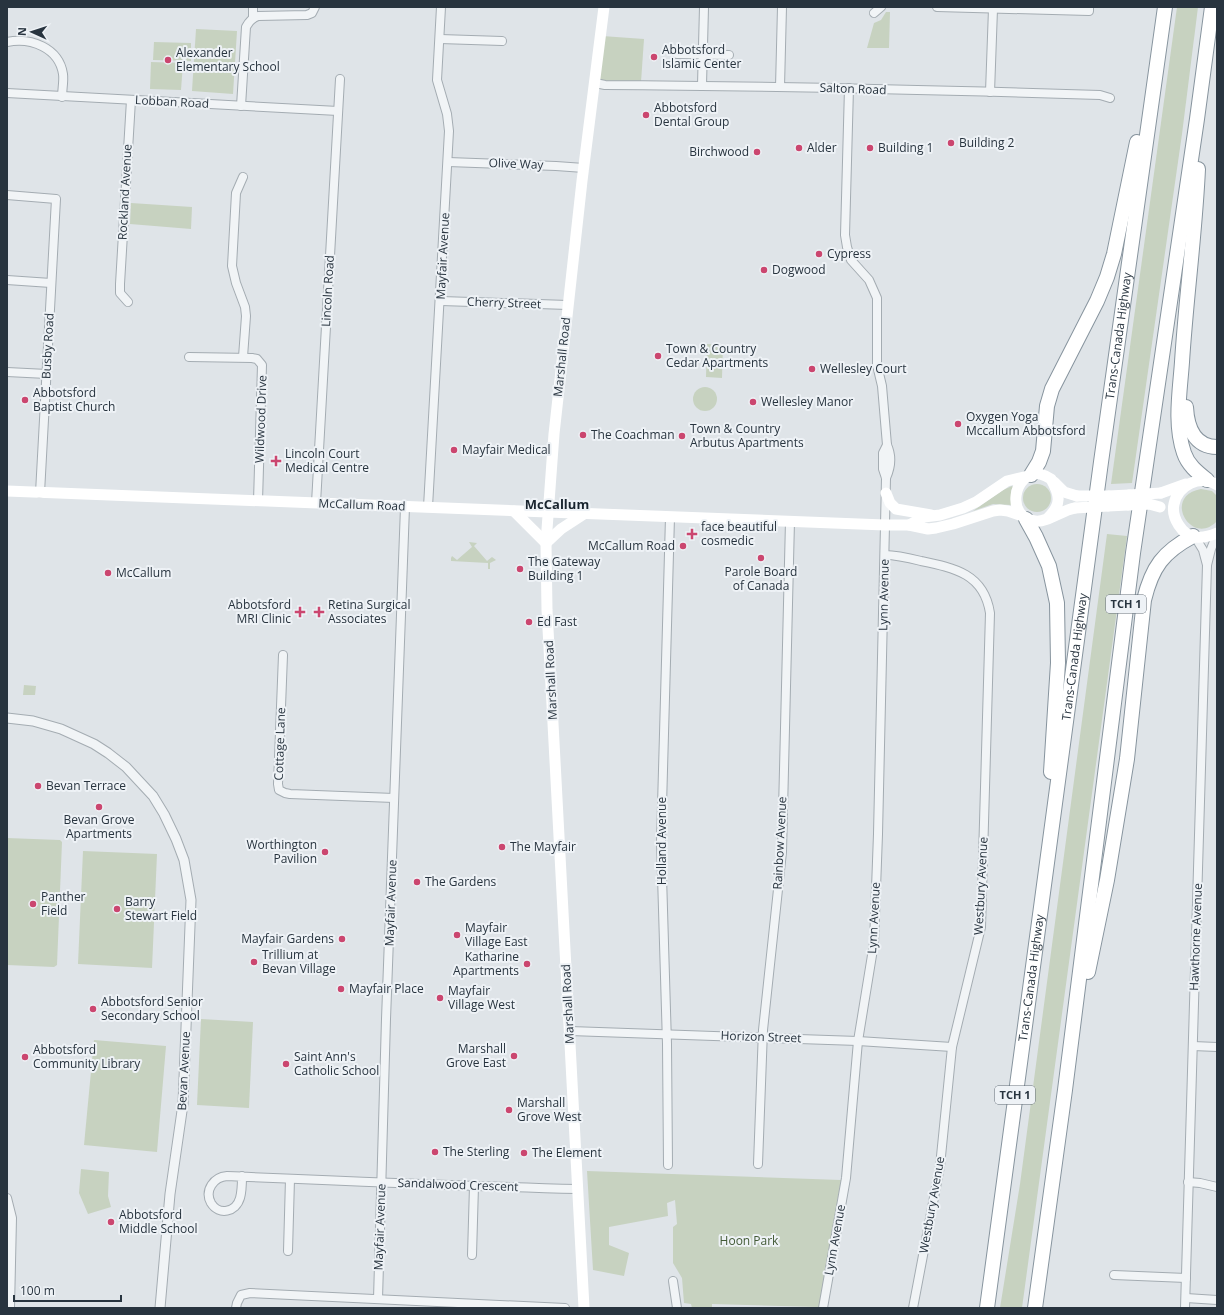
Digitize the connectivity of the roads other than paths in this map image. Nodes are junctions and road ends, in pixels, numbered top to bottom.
1 (254, 7) edge
2 (441, 7) edge
3 (604, 7) edge
4 (704, 7) edge
5 (782, 7) edge
6 (881, 7) edge
7 (937, 7) edge
8 (1089, 7) edge
9 (1212, 7) edge
10 (993, 8) junction
11 (1165, 10) edge
12 (314, 12) edge
13 (874, 13) dead end
14 (253, 18) junction
15 (440, 39) junction
16 (502, 41) dead end
17 (7, 42) edge
18 (677, 54) dead end
19 (703, 55) junction
20 (729, 55) dead end
21 (340, 78) dead end
22 (595, 83) junction
23 (702, 85) junction
24 (780, 87) junction
25 (849, 88) junction
26 (990, 92) junction
27 (7, 93) edge
28 (62, 97) junction
29 (1110, 98) dead end
30 (131, 100) junction
31 (241, 106) junction
32 (338, 111) junction
33 (1197, 119) junction
34 (448, 162) junction
35 (584, 168) junction
36 (243, 177) dead end
37 (7, 196) edge
38 (7, 280) edge
39 (51, 283) junction
40 (127, 300) dead end
41 (441, 301) junction
42 (568, 305) junction
43 (1184, 326) junction
44 (189, 357) dead end
45 (243, 357) junction
46 (7, 372) edge
47 (46, 374) junction
48 (1217, 447) edge
49 (1029, 476) junction
50 (1051, 479) junction
51 (1212, 481) edge
52 (1189, 484) junction
53 (7, 491) edge
54 (886, 492) junction
55 (40, 493) junction
56 (1128, 500) junction
57 (258, 501) junction
58 (1109, 501) junction
59 (316, 503) junction
60 (406, 506) junction
61 (428, 507) junction
62 (514, 511) junction
63 (547, 512) junction
64 (584, 514) junction
65 (933, 516) junction
66 (670, 517) junction
67 (1024, 518) junction
68 (1048, 518) junction
69 (790, 521) junction
70 (1176, 522) junction
71 (885, 525) junction
72 (909, 525) junction
73 (1217, 534) edge
74 (1194, 537) junction
75 (546, 543) junction
76 (885, 555) junction
77 (1207, 565) junction
78 (283, 655) dead end
79 (7, 718) edge
80 (394, 798) junction
81 (1043, 881) junction
82 (570, 1031) junction
83 (666, 1034) junction
84 (762, 1038) junction
85 (858, 1041) junction
86 (1193, 1046) junction
87 (952, 1047) junction
88 (1217, 1047) edge
89 (1065, 1090) junction
90 (758, 1164) dead end
91 (668, 1165) dead end
92 (242, 1176) junction
93 (290, 1178) junction
94 (381, 1182) junction
95 (1188, 1182) junction
96 (474, 1186) junction
97 (1217, 1187) edge
98 (578, 1189) junction
99 (7, 1198) edge
100 (288, 1251) dead end
101 (472, 1255) dead end
102 (1114, 1275) dead end
103 (1186, 1278) junction
104 (673, 1281) dead end
105 (1186, 1298) junction
106 (378, 1299) junction
107 (1217, 1300) edge
108 (10, 1308) edge
109 (160, 1308) edge
110 (236, 1308) edge
111 (565, 1308) edge
112 (584, 1308) edge
113 (677, 1308) edge
114 (823, 1308) edge
115 (913, 1308) edge
116 (987, 1308) edge
117 (1035, 1308) edge
118 (1185, 1308) edge

1 - 14 street
2 - 15 street, Mayfair Avenue
3 - 22 main road, Marshall Road
4 - 19 street
5 - 24 street
6 - 13 street
7 - 10 street
8 - 10 street
9 - 33 highway, TCH 1
10 - 26 street
11 - 49 highway
11 - 81 highway, Trans-Canada Highway / TCH 1
12 - 14 street
14 - 31 street
15 - 16 street
15 - 34 street, Mayfair Avenue
17 - 28 street
18 - 19 street
19 - 20 street
19 - 23 street
21 - 32 street, Lincoln Road
22 - 23 street, Salton Road
22 - 35 main road, Marshall Road
23 - 24 street, Salton Road
24 - 25 street, Salton Road
25 - 26 street, Salton Road
25 - 54 street, Lynn Avenue
26 - 29 street, Salton Road
27 - 28 street, Lobban Road
28 - 30 street, Lobban Road
30 - 31 street, Lobban Road
30 - 40 street, Rockland Avenue
31 - 32 street, Lobban Road
32 - 59 street, Lincoln Road
33 - 43 highway
33 - 89 highway, TCH 1
34 - 35 street, Olive Way
34 - 41 street, Mayfair Avenue
35 - 42 main road, Marshall Road
36 - 45 street
37 - 39 street, Busby Road
38 - 39 street
39 - 47 street, Busby Road
41 - 42 street, Cherry Street
41 - 61 street, Mayfair Avenue
42 - 63 main road, Marshall Road
43 - 48 highway
43 - 51 highway
44 - 45 street, Wildwood Drive
45 - 57 street, Wildwood Drive
46 - 47 street
47 - 55 street, Busby Road
49 - 50 main road
49 - 65 main road, McCallum Road
49 - 67 main road
50 - 58 main road, bridge
50 - 68 main road
51 - 52 main road
52 - 56 main road, bridge
52 - 70 main road
53 - 55 main road, McCallum Road
54 - 65 main road
54 - 71 street, Lynn Avenue
55 - 57 main road, McCallum Road
56 - 58 main road
56 - 70 main road, bridge
57 - 59 main road, McCallum Road
58 - 68 main road, bridge
59 - 60 main road, McCallum Road
60 - 61 main road, McCallum Road
60 - 80 street, Mayfair Avenue
61 - 62 main road, McCallum Road
62 - 63 main road, McCallum Road
62 - 75 main road
63 - 64 main road, McCallum Road
63 - 75 main road, Marshall Road
64 - 66 main road, McCallum Road
64 - 75 main road
65 - 72 main road, McCallum Road
66 - 69 main road, McCallum Road
66 - 83 street, Holland Avenue
67 - 68 main road
67 - 72 main road, McCallum Road
67 - 81 highway
69 - 71 main road, McCallum Road
69 - 84 street, Rainbow Avenue
70 - 74 main road
71 - 72 main road, McCallum Road
71 - 76 street, Lynn Avenue
73 - 74 main road
73 - 77 street, Hawthorne Avenue
74 - 77 street, Hawthorne Avenue
74 - 89 highway
75 - 82 main road, Marshall Road
76 - 85 street, Lynn Avenue
76 - 87 street, Westbury Avenue
77 - 86 street, Hawthorne Avenue
78 - 80 street, Cottage Lane
79 - 109 street, Bevan Avenue
80 - 94 street, Mayfair Avenue
81 - 116 highway, Trans-Canada Highway / TCH 1
82 - 83 street, Horizon Street
82 - 98 main road, Marshall Road
83 - 84 street, Horizon Street
83 - 91 street, Holland Avenue
84 - 85 street, Horizon Street
84 - 90 street, Rainbow Avenue
85 - 87 street, Horizon Street
85 - 114 street, Lynn Avenue
86 - 88 street
86 - 95 street, Hawthorne Avenue
87 - 115 street, Westbury Avenue
89 - 117 highway, TCH 1
92 - 92 street, Sandalwood Crescent
92 - 93 street, Sandalwood Crescent
93 - 94 street, Sandalwood Crescent
93 - 100 street
94 - 96 street, Sandalwood Crescent
94 - 106 street, Mayfair Avenue
95 - 97 street
95 - 103 street, Hawthorne Avenue
96 - 98 street, Sandalwood Crescent
96 - 101 street
98 - 112 main road, Marshall Road
99 - 108 street
102 - 103 street
103 - 105 street, Hawthorne Avenue
104 - 113 street
105 - 107 street
105 - 118 street, Hawthorne Avenue
106 - 110 street
106 - 111 street

